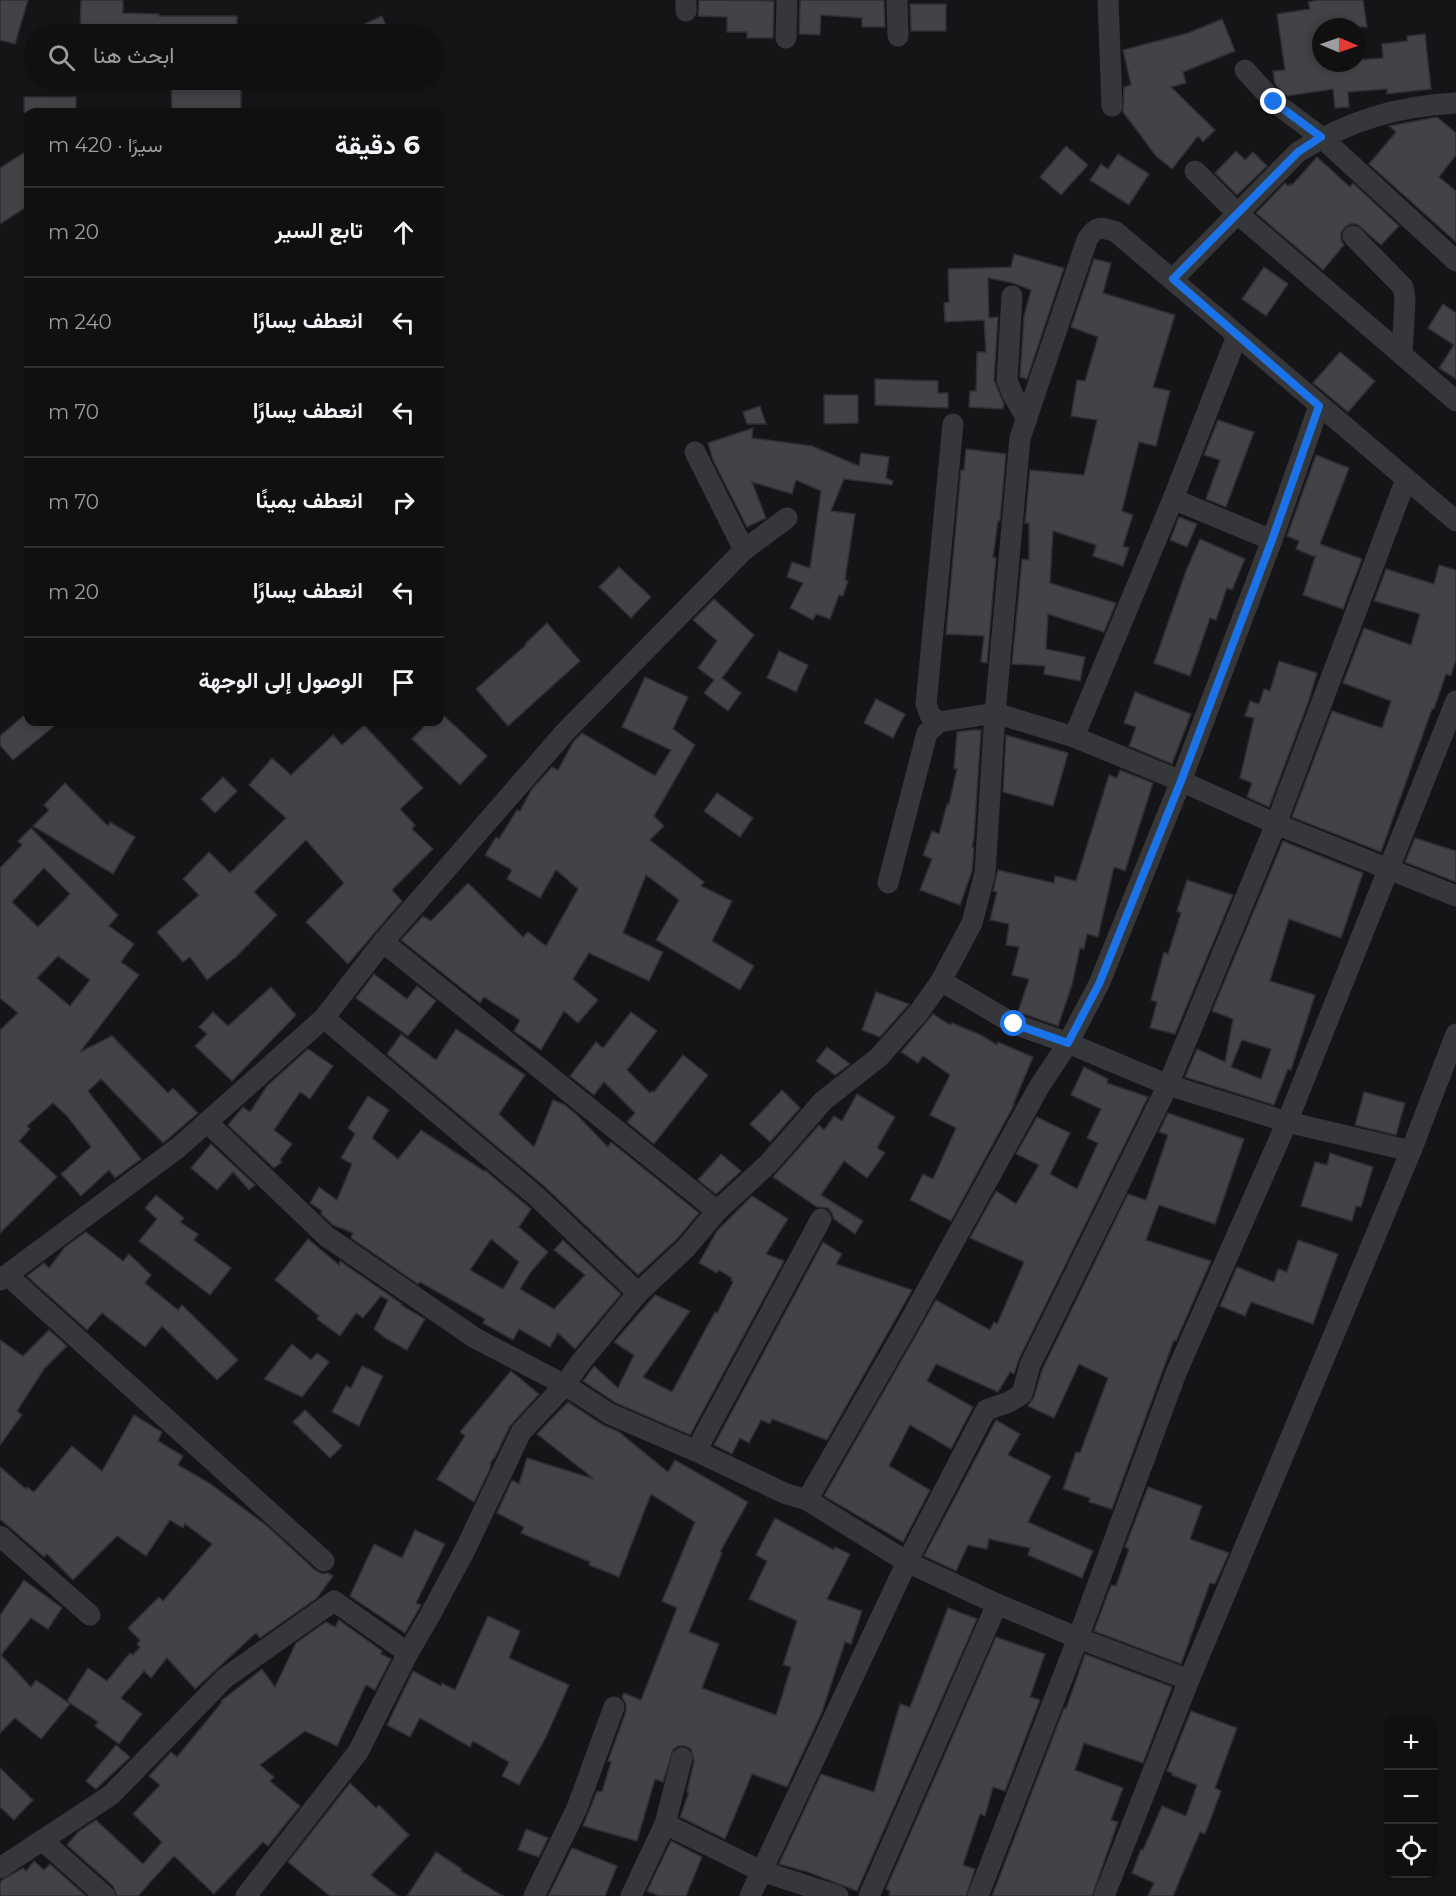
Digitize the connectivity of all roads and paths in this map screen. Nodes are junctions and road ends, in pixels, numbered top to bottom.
1 (787, 0) edge
2 (897, 0) edge
3 (1108, 0) edge
4 (898, 36) dead end
5 (786, 38) dead end
6 (1245, 70) dead end
7 (1112, 106) dead end
8 (1451, 108) edge
9 (1321, 137) junction
10 (1195, 171) dead end
11 (1238, 214) junction
12 (1353, 236) dead end
13 (1456, 261) edge
14 (1173, 279) junction
15 (1011, 296) dead end
16 (1237, 336) junction
17 (1402, 355) junction
18 (1456, 401) edge
19 (1319, 406) junction
20 (1026, 419) junction
21 (953, 424) dead end
22 (695, 452) dead end
23 (1406, 479) junction
24 (1173, 499) junction
25 (787, 518) dead end
26 (1456, 520) edge
27 (1272, 540) junction
28 (744, 550) junction
29 (1456, 701) edge
30 (995, 713) junction
31 (939, 722) junction
32 (1074, 737) junction
33 (1181, 781) junction
34 (1276, 824) junction
35 (1389, 868) junction
36 (888, 883) dead end
37 (1456, 896) edge
38 (382, 942) junction
39 (941, 981) junction
40 (324, 1017) junction
41 (1456, 1034) edge
42 (1068, 1043) junction
43 (1168, 1085) junction
44 (207, 1122) junction
45 (1287, 1122) junction
46 (1411, 1151) junction
47 (717, 1211) junction
48 (821, 1219) dead end
49 (4, 1278) edge
50 (638, 1293) junction
51 (565, 1385) junction
52 (696, 1451) junction
53 (807, 1500) junction
54 (0, 1536) edge
55 (324, 1561) dead end
56 (907, 1562) junction
57 (997, 1604) junction
58 (90, 1616) dead end
59 (1078, 1638) junction
60 (408, 1653) junction
61 (1190, 1680) junction
62 (614, 1707) dead end
63 (682, 1758) dead end
64 (664, 1824) junction
65 (43, 1841) junction
66 (0, 1868) edge
67 (761, 1871) junction
68 (105, 1896) edge
69 (246, 1896) edge
70 (534, 1896) edge
71 (631, 1896) edge
72 (750, 1896) edge
73 (838, 1896) edge
74 (869, 1896) edge
75 (978, 1896) edge
76 (1104, 1896) edge

1 - 5 street
2 - 4 street
3 - 7 street
6 - 9 street
8 - 9 street
9 - 11 street
9 - 13 street
10 - 11 street
11 - 14 street
11 - 17 street
12 - 17 street
14 - 16 street
14 - 20 street
15 - 20 street
16 - 19 street
16 - 24 street
17 - 18 street
19 - 23 street
19 - 27 street
20 - 30 street
21 - 31 street
22 - 28 street
23 - 26 street
23 - 34 street
24 - 27 street
24 - 32 street
25 - 28 street
27 - 33 street
28 - 38 street
29 - 35 street
30 - 31 street
30 - 32 street
30 - 39 street
31 - 36 street
32 - 33 street
33 - 34 street
33 - 42 street
34 - 35 street
34 - 43 street
35 - 37 street
35 - 45 street
38 - 40 street
38 - 47 street
39 - 42 street
39 - 47 street
40 - 44 street
40 - 50 street
41 - 46 street
42 - 43 street
42 - 53 street
43 - 45 street
43 - 56 street
44 - 49 street
44 - 51 street
45 - 46 street
45 - 59 street
46 - 61 street
47 - 50 street
48 - 52 street
49 - 55 street
50 - 51 street
51 - 52 street
51 - 60 street
52 - 53 street
53 - 56 street
54 - 58 street
56 - 57 street
56 - 67 street
57 - 59 street
57 - 74 street
59 - 61 street
59 - 75 street
60 - 65 street
60 - 69 street
61 - 76 street
62 - 70 street
63 - 64 street
64 - 67 street
64 - 71 street
65 - 66 street
65 - 68 street
67 - 72 street
67 - 73 street

